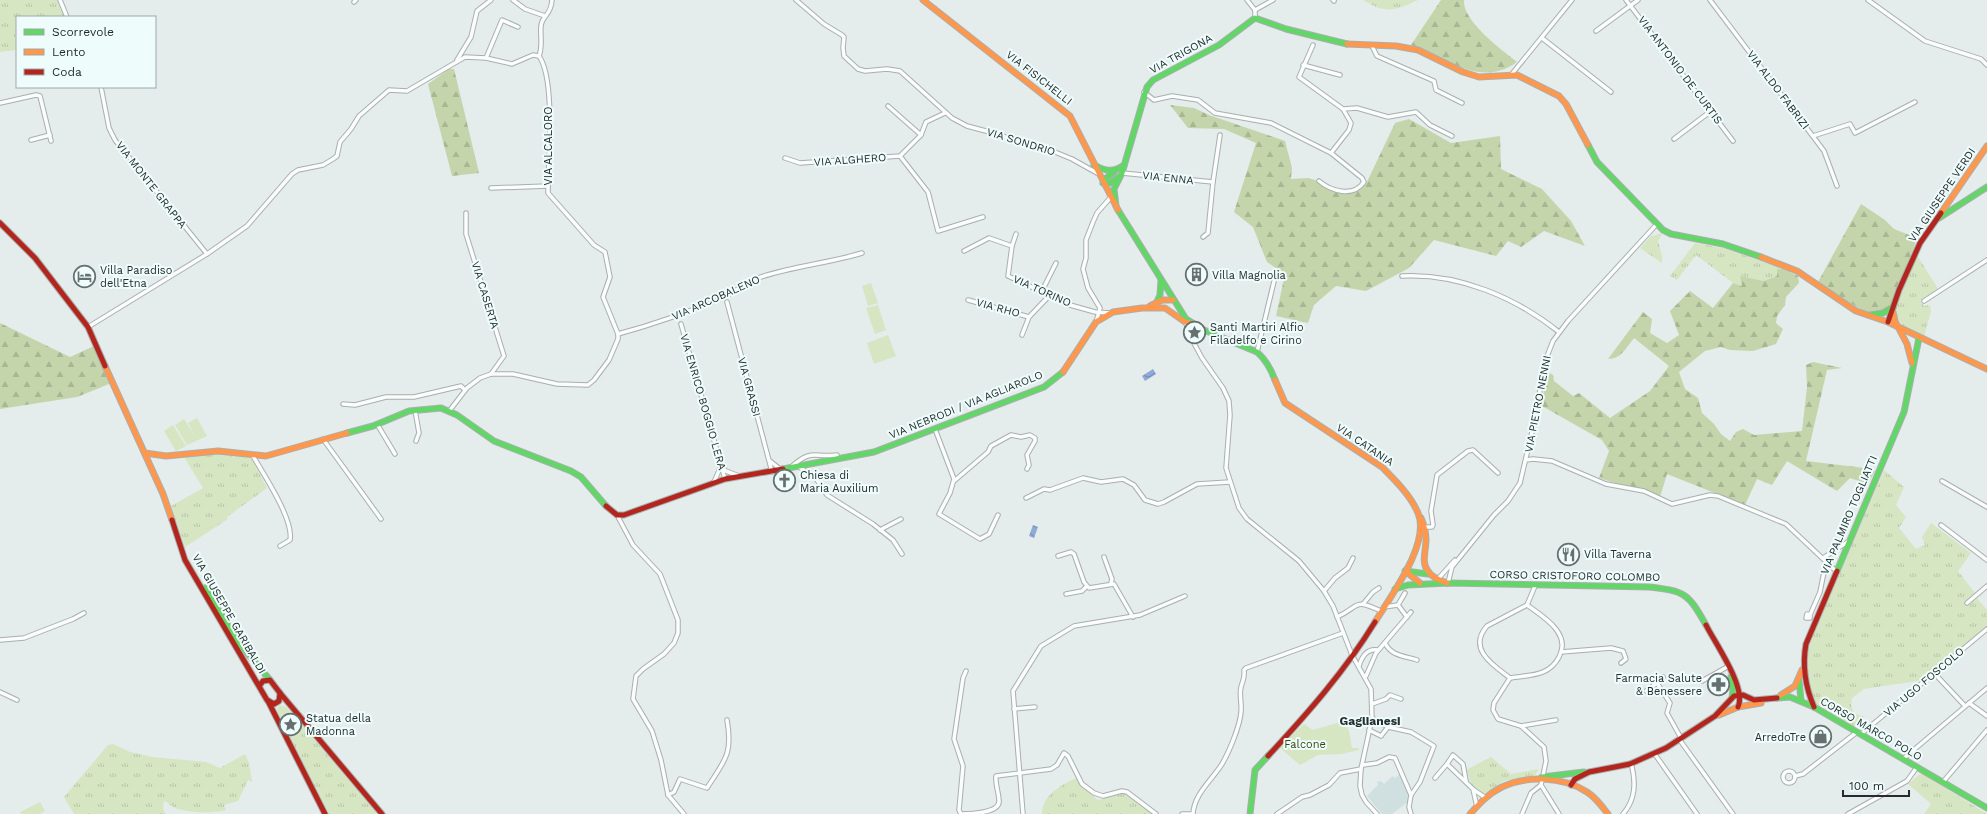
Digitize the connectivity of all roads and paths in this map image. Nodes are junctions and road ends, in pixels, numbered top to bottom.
1 (60, 0) edge
2 (491, 0) edge
3 (513, 0) edge
4 (552, 0) edge
5 (796, 0) edge
6 (923, 0) edge
7 (1247, 0) edge
8 (1273, 0) edge
9 (1571, 0) edge
10 (1626, 0) edge
11 (1638, 0) edge
12 (1710, 0) edge
13 (1868, 0) edge
14 (1630, 6) junction
15 (1255, 10) junction
16 (67, 16) edge
17 (545, 16) junction
18 (1255, 18) junction
19 (518, 27) dead end
20 (1596, 31) dead end
21 (1542, 38) junction
22 (1313, 45) dead end
23 (1372, 46) junction
24 (539, 56) junction
25 (486, 58) junction
26 (458, 60) junction
27 (1987, 64) edge
28 (1303, 66) junction
29 (1340, 74) dead end
30 (1511, 75) junction
31 (101, 88) edge
32 (1144, 92) junction
33 (1610, 92) dead end
34 (1915, 102) dead end
35 (0, 103) edge
36 (1462, 103) dead end
37 (888, 106) dead end
38 (1343, 109) junction
39 (1710, 111) junction
40 (945, 113) junction
41 (50, 135) junction
42 (921, 135) junction
43 (1220, 136) dead end
44 (1452, 136) dead end
45 (1813, 136) junction
46 (1674, 139) dead end
47 (31, 140) dead end
48 (51, 141) dead end
49 (1733, 141) dead end
50 (1987, 146) edge
51 (1331, 153) junction
52 (900, 156) junction
53 (785, 158) dead end
54 (1124, 164) junction
55 (1094, 165) junction
56 (1115, 171) junction
57 (1098, 173) junction
58 (1121, 174) junction
59 (1319, 181) dead end
60 (1213, 182) junction
61 (1103, 183) junction
62 (548, 186) junction
63 (1837, 186) dead end
64 (1987, 186) edge
65 (491, 188) dead end
66 (1111, 197) junction
67 (1116, 206) junction
68 (1945, 212) junction
69 (466, 213) dead end
70 (983, 217) dead end
71 (0, 223) edge
72 (1656, 224) junction
73 (1016, 234) dead end
74 (1203, 237) dead end
75 (1012, 246) junction
76 (964, 251) dead end
77 (862, 253) dead end
78 (207, 254) junction
79 (1987, 260) edge
80 (1056, 263) dead end
81 (1276, 273) dead end
82 (1402, 276) dead end
83 (1161, 280) junction
84 (1042, 291) junction
85 (1050, 295) junction
86 (968, 300) dead end
87 (1173, 300) junction
88 (1924, 301) dead end
89 (727, 302) dead end
90 (1156, 303) junction
91 (1893, 307) junction
92 (1142, 308) junction
93 (1161, 308) junction
94 (1113, 312) junction
95 (1099, 313) junction
96 (1181, 315) junction
97 (1866, 315) junction
98 (1029, 316) junction
99 (1096, 322) junction
100 (1185, 322) junction
101 (1888, 322) junction
102 (1191, 323) junction
103 (681, 324) dead end
104 (88, 327) junction
105 (1198, 327) junction
106 (1897, 327) junction
107 (1559, 332) junction
108 (1191, 333) junction
109 (618, 334) junction
110 (1911, 334) junction
111 (1022, 335) dead end
112 (1919, 338) junction
113 (1907, 344) junction
114 (1257, 352) junction
115 (1915, 352) junction
116 (1987, 369) edge
117 (1913, 372) junction
118 (491, 374) junction
119 (465, 390) junction
120 (343, 404) dead end
121 (415, 410) junction
122 (450, 410) junction
123 (377, 424) junction
124 (935, 429) junction
125 (323, 439) junction
126 (416, 441) dead end
127 (145, 453) junction
128 (395, 454) dead end
129 (253, 456) junction
130 (838, 457) junction
131 (769, 460) junction
132 (1526, 460) junction
133 (721, 466) junction
134 (799, 467) junction
135 (786, 469) junction
136 (1027, 469) dead end
137 (772, 472) junction
138 (1498, 473) dead end
139 (759, 474) junction
140 (740, 477) junction
141 (725, 479) junction
142 (954, 481) junction
143 (1942, 481) dead end
144 (714, 482) junction
145 (1230, 482) junction
146 (1026, 498) dead end
147 (1987, 507) edge
148 (617, 515) junction
149 (998, 515) dead end
150 (381, 519) dead end
151 (901, 519) dead end
152 (1941, 525) dead end
153 (1424, 527) junction
154 (880, 530) junction
155 (1849, 541) junction
156 (280, 546) dead end
157 (182, 552) junction
158 (1462, 553) junction
159 (902, 554) dead end
160 (1058, 556) dead end
161 (1104, 557) dead end
162 (1353, 558) dead end
163 (1825, 560) junction
164 (1987, 560) edge
165 (1407, 570) junction
166 (1836, 571) junction
167 (1428, 574) junction
168 (1437, 580) junction
169 (1111, 583) junction
170 (1420, 583) junction
171 (1448, 583) junction
172 (1535, 586) junction
173 (1987, 586) edge
174 (1086, 587) junction
175 (1380, 588) dead end
176 (1395, 589) junction
177 (1324, 591) junction
178 (1405, 593) dead end
179 (1066, 594) dead end
180 (1185, 596) dead end
181 (1967, 603) dead end
182 (1363, 604) junction
183 (1398, 605) junction
184 (1527, 605) junction
185 (1382, 609) junction
186 (1411, 612) dead end
187 (84, 613) dead end
188 (1810, 615) dead end
189 (1133, 617) junction
190 (1337, 617) junction
191 (1406, 617) junction
192 (1987, 629) edge
193 (1343, 633) junction
194 (0, 640) edge
195 (1385, 643) junction
196 (1378, 650) junction
197 (1561, 652) junction
198 (1352, 655) junction
199 (1417, 660) dead end
200 (1621, 663) dead end
201 (1359, 666) junction
202 (1803, 666) junction
203 (1728, 668) junction
204 (966, 672) dead end
205 (1934, 673) junction
206 (1366, 676) junction
207 (1663, 677) dead end
208 (1510, 678) junction
209 (270, 680) junction
210 (1702, 681) dead end
211 (1799, 681) junction
212 (1805, 681) junction
213 (1657, 683) junction
214 (260, 685) junction
215 (1736, 688) junction
216 (1987, 688) edge
217 (1646, 691) dead end
218 (0, 692) edge
219 (280, 693) junction
220 (1742, 695) junction
221 (1785, 696) junction
222 (1733, 697) junction
223 (1776, 697) junction
224 (1401, 699) dead end
225 (17, 700) dead end
226 (267, 700) junction
227 (1801, 700) junction
228 (277, 703) junction
229 (1969, 703) junction
230 (1372, 704) junction
231 (1965, 706) junction
232 (1035, 707) dead end
233 (1738, 707) junction
234 (1814, 707) junction
235 (1014, 709) junction
236 (1987, 716) edge
237 (300, 717) junction
238 (1372, 718) junction
239 (727, 720) dead end
240 (1556, 720) dead end
241 (1709, 720) junction
242 (1521, 726) junction
243 (1388, 727) junction
244 (282, 728) junction
245 (1369, 730) junction
246 (1987, 730) edge
247 (1859, 733) junction
248 (1680, 738) junction
249 (1654, 753) junction
250 (1903, 759) junction
251 (1447, 764) junction
252 (1631, 764) junction
253 (1362, 767) junction
254 (1918, 767) junction
255 (1595, 771) junction
256 (1020, 772) junction
257 (1577, 772) junction
258 (1795, 776) dead end
259 (1435, 778) dead end
260 (1542, 778) junction
261 (1466, 782) junction
262 (1562, 782) junction
263 (1943, 782) junction
264 (1541, 785) junction
265 (1571, 785) junction
266 (1473, 789) junction
267 (668, 795) junction
268 (1411, 795) junction
269 (1486, 798) junction
270 (1477, 807) junction
271 (1987, 808) edge
272 (325, 814) edge
273 (382, 814) edge
274 (684, 814) edge
275 (1023, 814) edge
276 (1156, 814) edge
277 (1182, 814) edge
278 (1192, 814) edge
279 (1250, 814) edge
280 (1277, 814) edge
281 (1377, 814) edge
282 (1411, 814) edge
283 (1470, 814) edge
284 (1522, 814) edge
285 (1559, 814) edge
286 (1608, 814) edge
287 (1623, 814) edge
288 (1697, 814) edge
289 (1733, 814) edge
290 (1848, 814) edge

1 - 16 street
2 - 26 street
3 - 17 street
4 - 17 street
5 - 40 street, VIA SONDRIO
6 - 55 street, VIA FISICHELLI
7 - 15 street
8 - 15 street
9 - 21 street
10 - 14 street, VIA ANTONIO DE CURTIS
11 - 14 street
12 - 45 street, VIA ALDO FABRIZI
13 - 27 street
14 - 20 street
14 - 39 street, VIA ANTONIO DE CURTIS
15 - 18 street
17 - 24 street
18 - 23 street
18 - 32 street, VIA TRIGONA
19 - 25 street
21 - 30 street
21 - 33 street
22 - 28 street
23 - 30 street
23 - 36 street
24 - 25 street
24 - 62 street, VIA ALCALORO
25 - 26 street
26 - 78 street
28 - 29 street
28 - 38 street
30 - 72 street
31 - 78 street, VIA MONTE GRAPPA
32 - 51 street
32 - 54 street, VIA TRIGONA
34 - 45 street
35 - 41 street
37 - 42 street
38 - 44 street
38 - 51 street
39 - 46 street
39 - 49 street, VIA ANTONIO DE CURTIS
40 - 42 street, VIA ALGHERO
40 - 57 street, VIA SONDRIO
41 - 47 street
41 - 48 street
42 - 52 street, VIA ALGHERO
43 - 60 street
45 - 63 street, VIA ALDO FABRIZI
50 - 68 street, VIA GIUSEPPE VERDI
51 - 59 street
52 - 53 street, VIA ALGHERO
52 - 70 street
54 - 56 street
54 - 58 street, VIA TRIGONA
55 - 56 street
55 - 57 street, VIA FISICHELLI
56 - 61 street
57 - 61 street, VIA FISICHELLI
58 - 60 street, VIA ENNA
58 - 61 street
58 - 67 street, VIA TRIGONA
60 - 74 street
61 - 66 street, VIA FISICHELLI
62 - 65 street
62 - 109 street, VIA ALCALORO
64 - 68 street
66 - 67 street, VIA CATANIA
66 - 95 street
67 - 83 street, VIA CATANIA
68 - 91 street, VIA GIUSEPPE VERDI
69 - 118 street, VIA CASERTA
71 - 104 street, VIA GIUSEPPE GARIBALDI
72 - 97 street
72 - 107 street, VIA PIETRO NENNI
73 - 75 street
75 - 76 street
75 - 84 street, VIA TORINO
77 - 109 street, VIA ARCOBALENO
78 - 104 street
79 - 88 street
80 - 84 street
81 - 114 street
82 - 107 street
83 - 87 street, VIA CATANIA
83 - 90 street
84 - 85 street, VIA TORINO
85 - 95 street, VIA TORINO
85 - 98 street
86 - 98 street, VIA RHO
87 - 90 street
87 - 93 street
87 - 96 street, VIA CATANIA
89 - 131 street, VIA GRASSI
90 - 92 street
91 - 97 street
91 - 101 street, VIA GIUSEPPE VERDI
91 - 106 street
92 - 93 street
92 - 94 street
93 - 96 street
94 - 95 street, VIA TORINO
94 - 99 street
95 - 99 street
96 - 100 street
96 - 102 street, VIA CATANIA
96 - 108 street
97 - 101 street
98 - 111 street
99 - 124 street, VIA NEBRODI / VIA AGLIAROLO
100 - 102 street
100 - 108 street
101 - 106 street
102 - 105 street, VIA CATANIA
102 - 108 street
103 - 133 street, VIA ENRICO BOGGIO LERA
104 - 127 street, VIA GIUSEPPE GARIBALDI
105 - 108 street
105 - 114 street, VIA CATANIA
106 - 110 street
106 - 113 street
107 - 132 street, VIA PIETRO NENNI
108 - 145 street
109 - 118 street
110 - 112 street
110 - 113 street
110 - 115 street
112 - 115 street
112 - 116 street
113 - 117 street
114 - 153 street, VIA CATANIA
115 - 117 street
117 - 155 street, VIA PALMIRO TOGLIATTI
118 - 119 street
119 - 120 street
119 - 122 street
121 - 122 street
121 - 123 street
121 - 126 street
122 - 148 street
123 - 125 street
123 - 128 street
124 - 130 street, VIA NEBRODI / VIA AGLIAROLO
124 - 142 street
125 - 129 street
125 - 150 street
127 - 129 street
127 - 157 street, VIA GIUSEPPE GARIBALDI
129 - 156 street
130 - 134 street, VIA NEBRODI / VIA AGLIAROLO
130 - 135 street
131 - 135 street
131 - 137 street, VIA GRASSI
131 - 139 street
132 - 158 street, VIA PIETRO NENNI
132 - 163 street
133 - 140 street
133 - 141 street, VIA ENRICO BOGGIO LERA
133 - 144 street
134 - 135 street, VIA NEBRODI / VIA AGLIAROLO
134 - 154 street
135 - 137 street, VIA NEBRODI / VIA AGLIAROLO
136 - 142 street
137 - 139 street, VIA NEBRODI / VIA AGLIAROLO
138 - 153 street
139 - 140 street, VIA NEBRODI / VIA AGLIAROLO
140 - 141 street, VIA NEBRODI / VIA AGLIAROLO
141 - 144 street, VIA NEBRODI / VIA AGLIAROLO
142 - 149 street
143 - 147 street
144 - 148 street, VIA NEBRODI / VIA AGLIAROLO
145 - 146 street
145 - 177 street
148 - 267 street
151 - 154 street
152 - 164 street
153 - 165 street
153 - 167 street
154 - 159 street
155 - 163 street
155 - 166 street, VIA PALMIRO TOGLIATTI
157 - 209 street, VIA GIUSEPPE GARIBALDI
157 - 214 street, VIA GIUSEPPE GARIBALDI
158 - 168 street
158 - 171 street
160 - 174 street
161 - 169 street
162 - 177 street
163 - 166 street
163 - 188 street
165 - 167 street
165 - 170 street
165 - 176 street
166 - 202 street, VIA PALMIRO TOGLIATTI
167 - 168 street
168 - 171 street
169 - 174 street
169 - 189 street
170 - 171 street
170 - 176 street
171 - 172 street, CORSO CRISTOFORO COLOMBO
172 - 184 street
172 - 203 street, CORSO CRISTOFORO COLOMBO
173 - 181 street
174 - 179 street
175 - 182 street
176 - 185 street
177 - 190 street
178 - 183 street
180 - 189 street
182 - 185 street
182 - 190 street
183 - 185 street
183 - 191 street
184 - 197 street
184 - 208 street
185 - 198 street
186 - 191 street
187 - 194 street
189 - 235 street
190 - 193 street
191 - 195 street
192 - 205 street, VIA UGO FOSCOLO
193 - 198 street
193 - 278 street
195 - 196 street
195 - 199 street
196 - 201 street
196 - 206 street
197 - 200 street
197 - 208 street
198 - 201 street
198 - 279 street
201 - 206 street
202 - 211 street
202 - 212 street
203 - 210 street
203 - 215 street, CORSO CRISTOFORO COLOMBO
204 - 256 street
205 - 231 street
205 - 247 street, VIA UGO FOSCOLO
206 - 230 street
207 - 213 street
208 - 242 street
209 - 214 street
209 - 219 street, VIA GIUSEPPE GARIBALDI
211 - 223 street
211 - 227 street
212 - 227 street
212 - 234 street
213 - 217 street
213 - 248 street
214 - 226 street, VIA GIUSEPPE GARIBALDI
215 - 220 street
215 - 222 street, CORSO CRISTOFORO COLOMBO
216 - 229 street
218 - 225 street
219 - 228 street
219 - 237 street, VIA GIUSEPPE GARIBALDI
220 - 222 street
220 - 223 street
220 - 233 street
221 - 223 street
221 - 227 street, CORSO MARCO POLO
221 - 233 street
222 - 233 street, CORSO CRISTOFORO COLOMBO
222 - 241 street
224 - 230 street
226 - 228 street
226 - 244 street, VIA GIUSEPPE GARIBALDI
227 - 234 street, CORSO MARCO POLO
228 - 237 street
228 - 244 street
229 - 231 street
229 - 236 street
230 - 238 street
231 - 250 street
232 - 235 street
233 - 241 street
234 - 247 street, CORSO MARCO POLO
235 - 256 street
237 - 273 street
238 - 243 street
238 - 245 street
239 - 267 street
240 - 242 street
241 - 248 street
242 - 260 street
243 - 245 street
243 - 268 street
244 - 272 street
245 - 253 street
246 - 263 street
247 - 250 street, CORSO MARCO POLO
247 - 258 street, VIA UGO FOSCOLO
248 - 249 street
248 - 289 street
249 - 252 street
249 - 288 street
250 - 254 street, CORSO MARCO POLO
251 - 259 street
251 - 261 street
251 - 261 street
252 - 255 street
252 - 287 street
253 - 268 street
253 - 280 street
253 - 281 street
254 - 263 street, CORSO MARCO POLO
254 - 290 street
255 - 257 street
255 - 265 street
256 - 275 street
256 - 276 street
257 - 260 street
257 - 262 street
260 - 262 street
260 - 264 street
260 - 269 street
261 - 266 street
262 - 265 street
263 - 271 street, CORSO MARCO POLO
264 - 284 street
264 - 285 street
265 - 286 street
266 - 269 street
266 - 270 street
267 - 274 street
268 - 282 street
269 - 270 street
270 - 283 street
277 - 278 street

